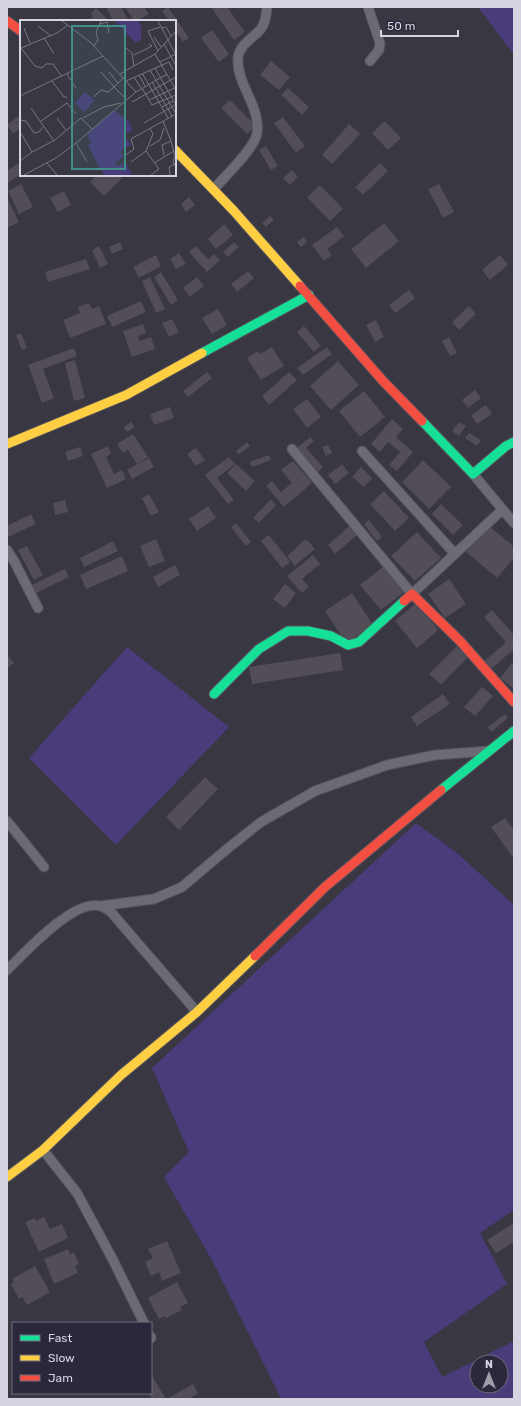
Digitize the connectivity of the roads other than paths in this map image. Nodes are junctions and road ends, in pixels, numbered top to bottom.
1 (267, 7) edge
2 (368, 7) edge
3 (7, 21) edge
4 (20, 30) edge
5 (370, 61) dead end
6 (176, 151) edge
7 (214, 189) junction
8 (308, 295) junction
9 (514, 442) edge
10 (7, 444) edge
11 (292, 449) dead end
12 (362, 451) dead end
13 (473, 474) junction
14 (502, 510) junction
15 (514, 523) edge
16 (7, 550) edge
17 (455, 554) junction
18 (412, 594) junction
19 (38, 608) dead end
20 (214, 694) dead end
21 (514, 702) edge
22 (514, 731) edge
23 (488, 751) junction
24 (7, 821) edge
25 (44, 867) dead end
26 (100, 906) junction
27 (7, 970) edge
28 (197, 1012) junction
29 (43, 1150) junction
30 (7, 1177) edge
31 (144, 1322) edge

1 - 7 street
2 - 5 street
3 - 4 street
6 - 7 street
7 - 8 street
8 - 10 street
8 - 13 street
9 - 13 street
11 - 18 street
12 - 17 street
13 - 14 street
14 - 15 street
14 - 17 street
16 - 19 street
17 - 18 street
18 - 20 street
18 - 21 street
22 - 23 street
23 - 26 street
23 - 28 street
24 - 25 street
26 - 27 street
26 - 28 street
28 - 29 street
29 - 30 street
29 - 31 street

